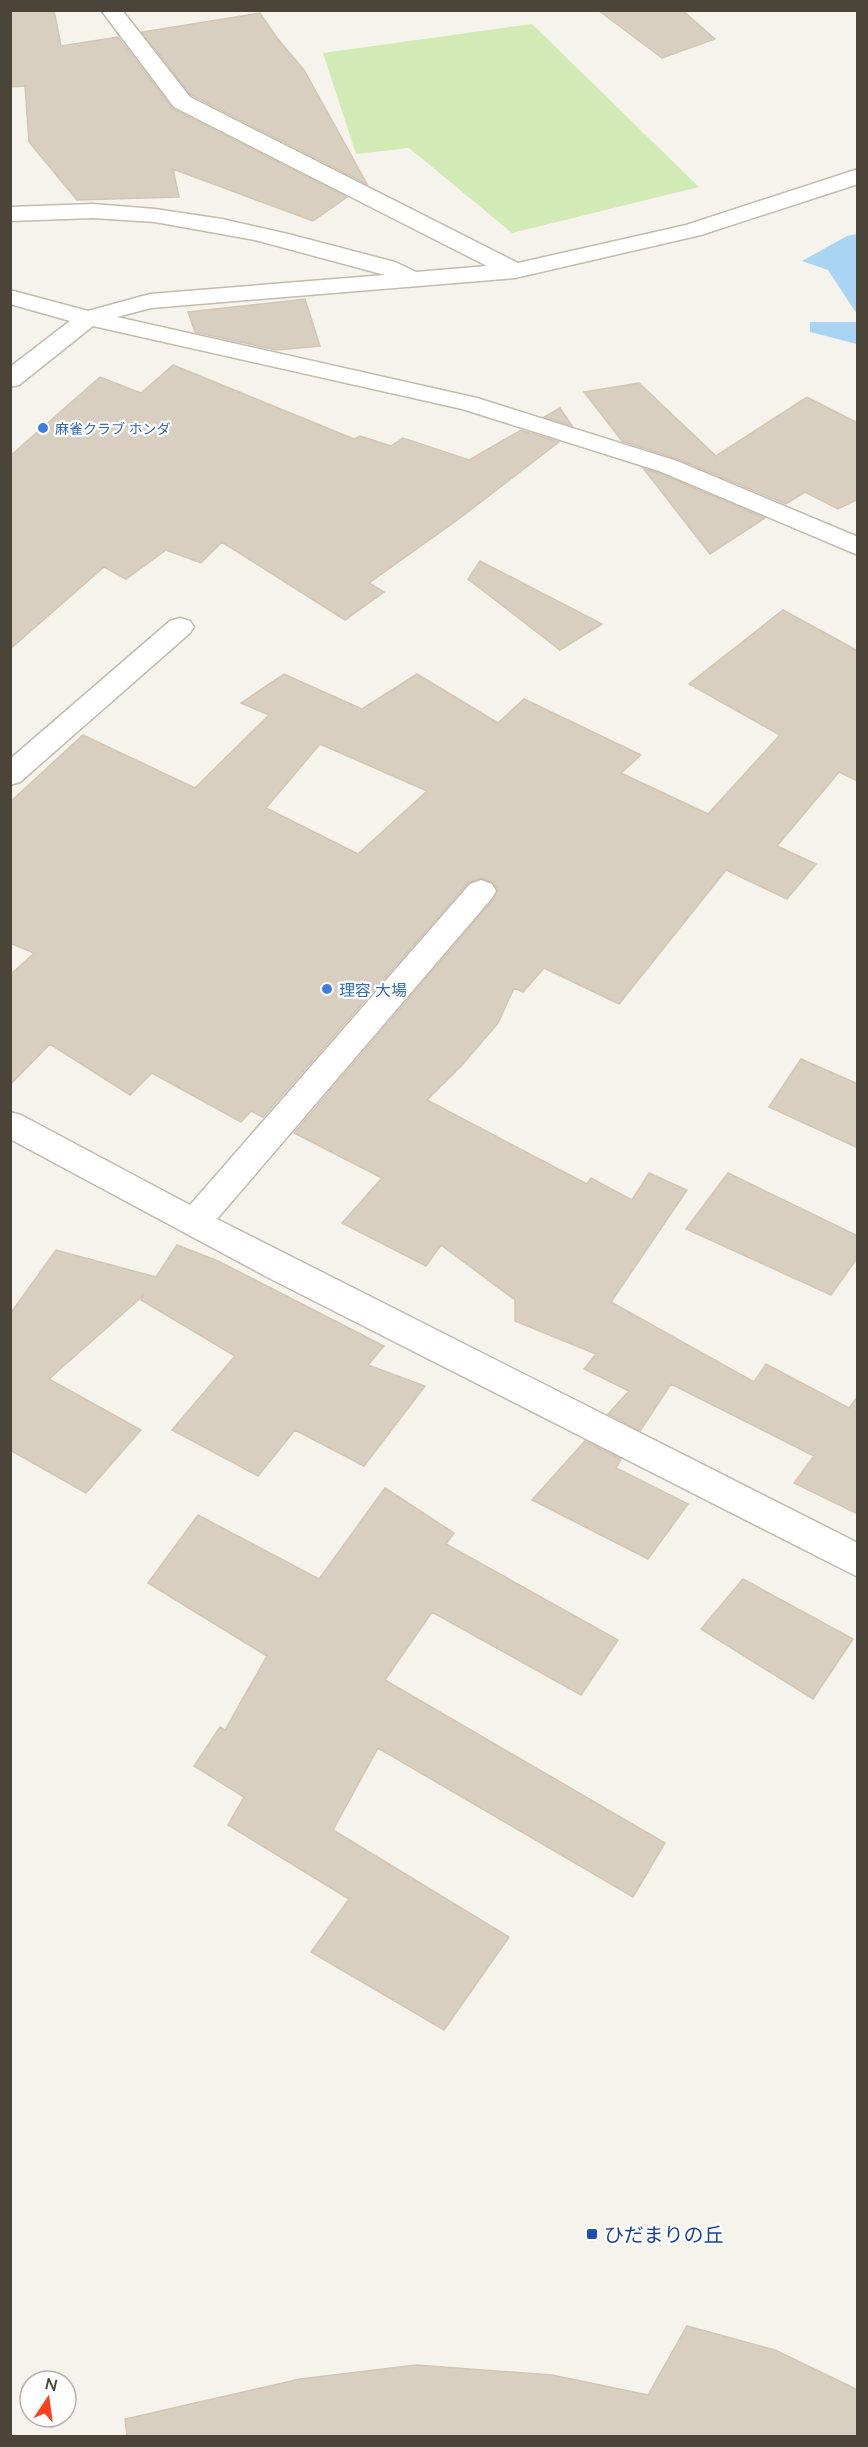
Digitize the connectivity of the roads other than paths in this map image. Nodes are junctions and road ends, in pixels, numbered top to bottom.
1 (111, 10) edge
2 (858, 176) edge
3 (10, 214) edge
4 (515, 271) junction
5 (417, 280) junction
6 (10, 297) edge
7 (88, 318) junction
8 (10, 380) edge
9 (858, 547) edge
10 (180, 627) dead end
11 (10, 774) edge
12 (481, 891) dead end
13 (10, 1124) edge
14 (195, 1222) junction
15 (858, 1561) edge

1 - 4 street
2 - 4 street
3 - 5 street
4 - 5 street
5 - 7 street
6 - 7 street
7 - 8 street
7 - 9 street
10 - 11 street
12 - 14 street
13 - 14 street
14 - 15 street

